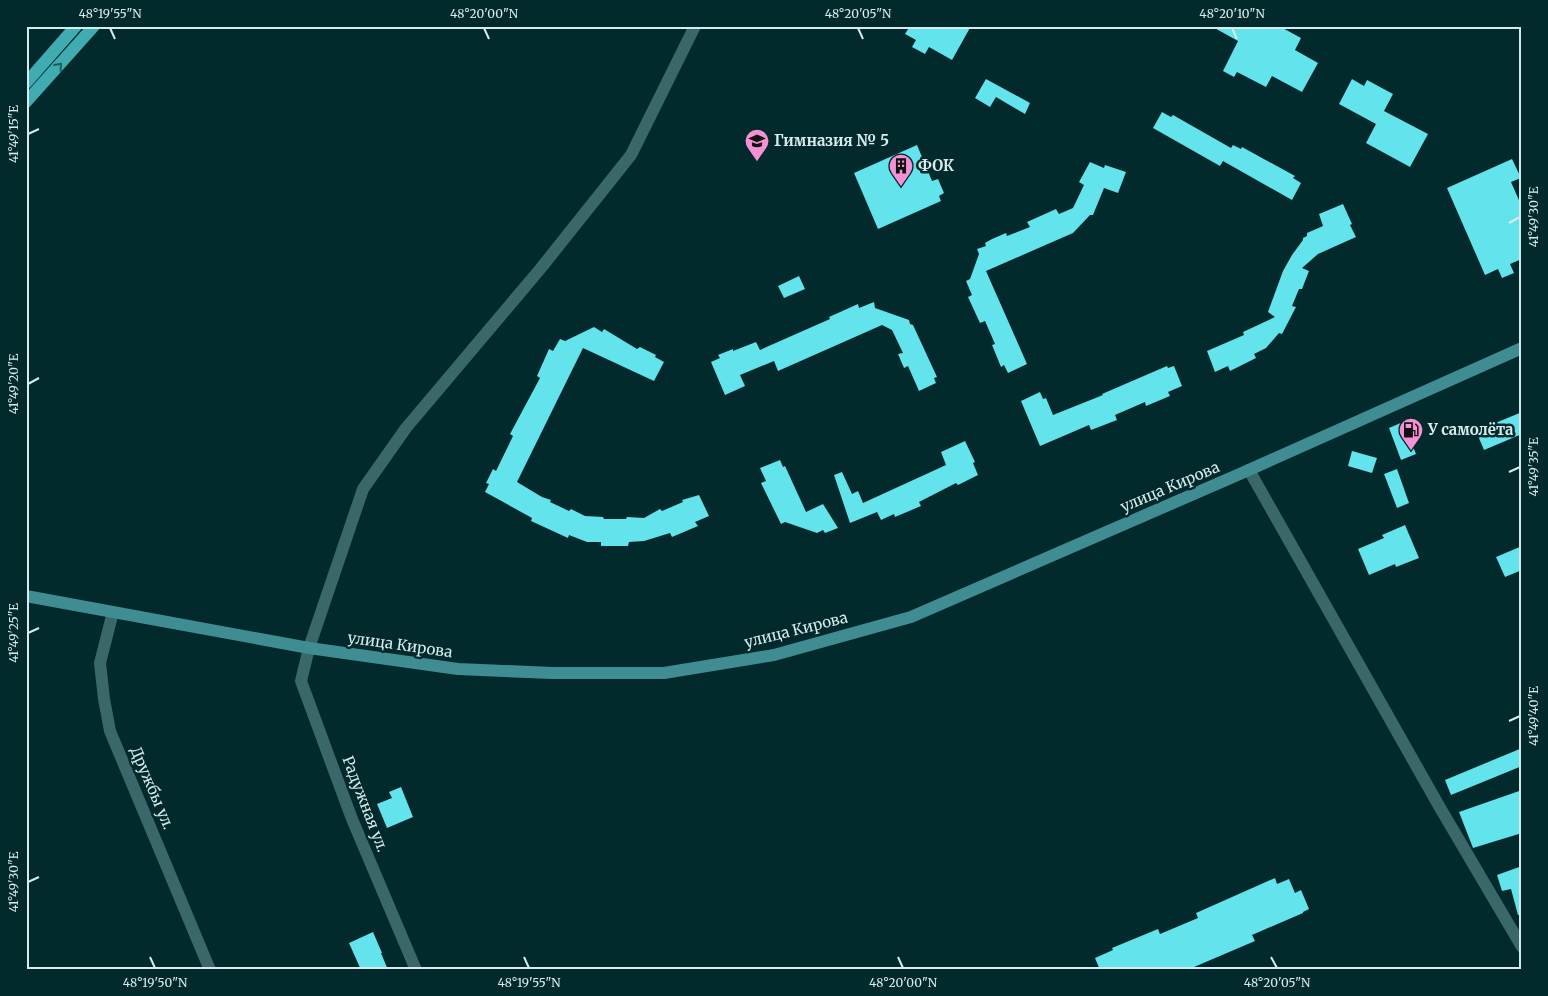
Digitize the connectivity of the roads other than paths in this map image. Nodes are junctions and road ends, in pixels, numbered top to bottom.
1 (76, 26) edge
2 (94, 26) edge
3 (695, 26) edge
4 (26, 83) edge
5 (26, 102) edge
6 (1522, 348) edge
7 (1249, 470) junction
8 (26, 596) edge
9 (113, 612) junction
10 (309, 648) junction
11 (1522, 947) edge
12 (210, 970) edge
13 (416, 970) edge

1 - 4 main road
5 -> 2 main road
3 - 10 street, Радужная ул.
6 - 7 main road, улица Кирова
7 - 10 main road, улица Кирова
7 - 11 street
8 - 9 main road, улица Кирова
9 - 10 main road, улица Кирова
9 - 12 street, Дружбы ул.
10 - 13 street, Радужная ул.

